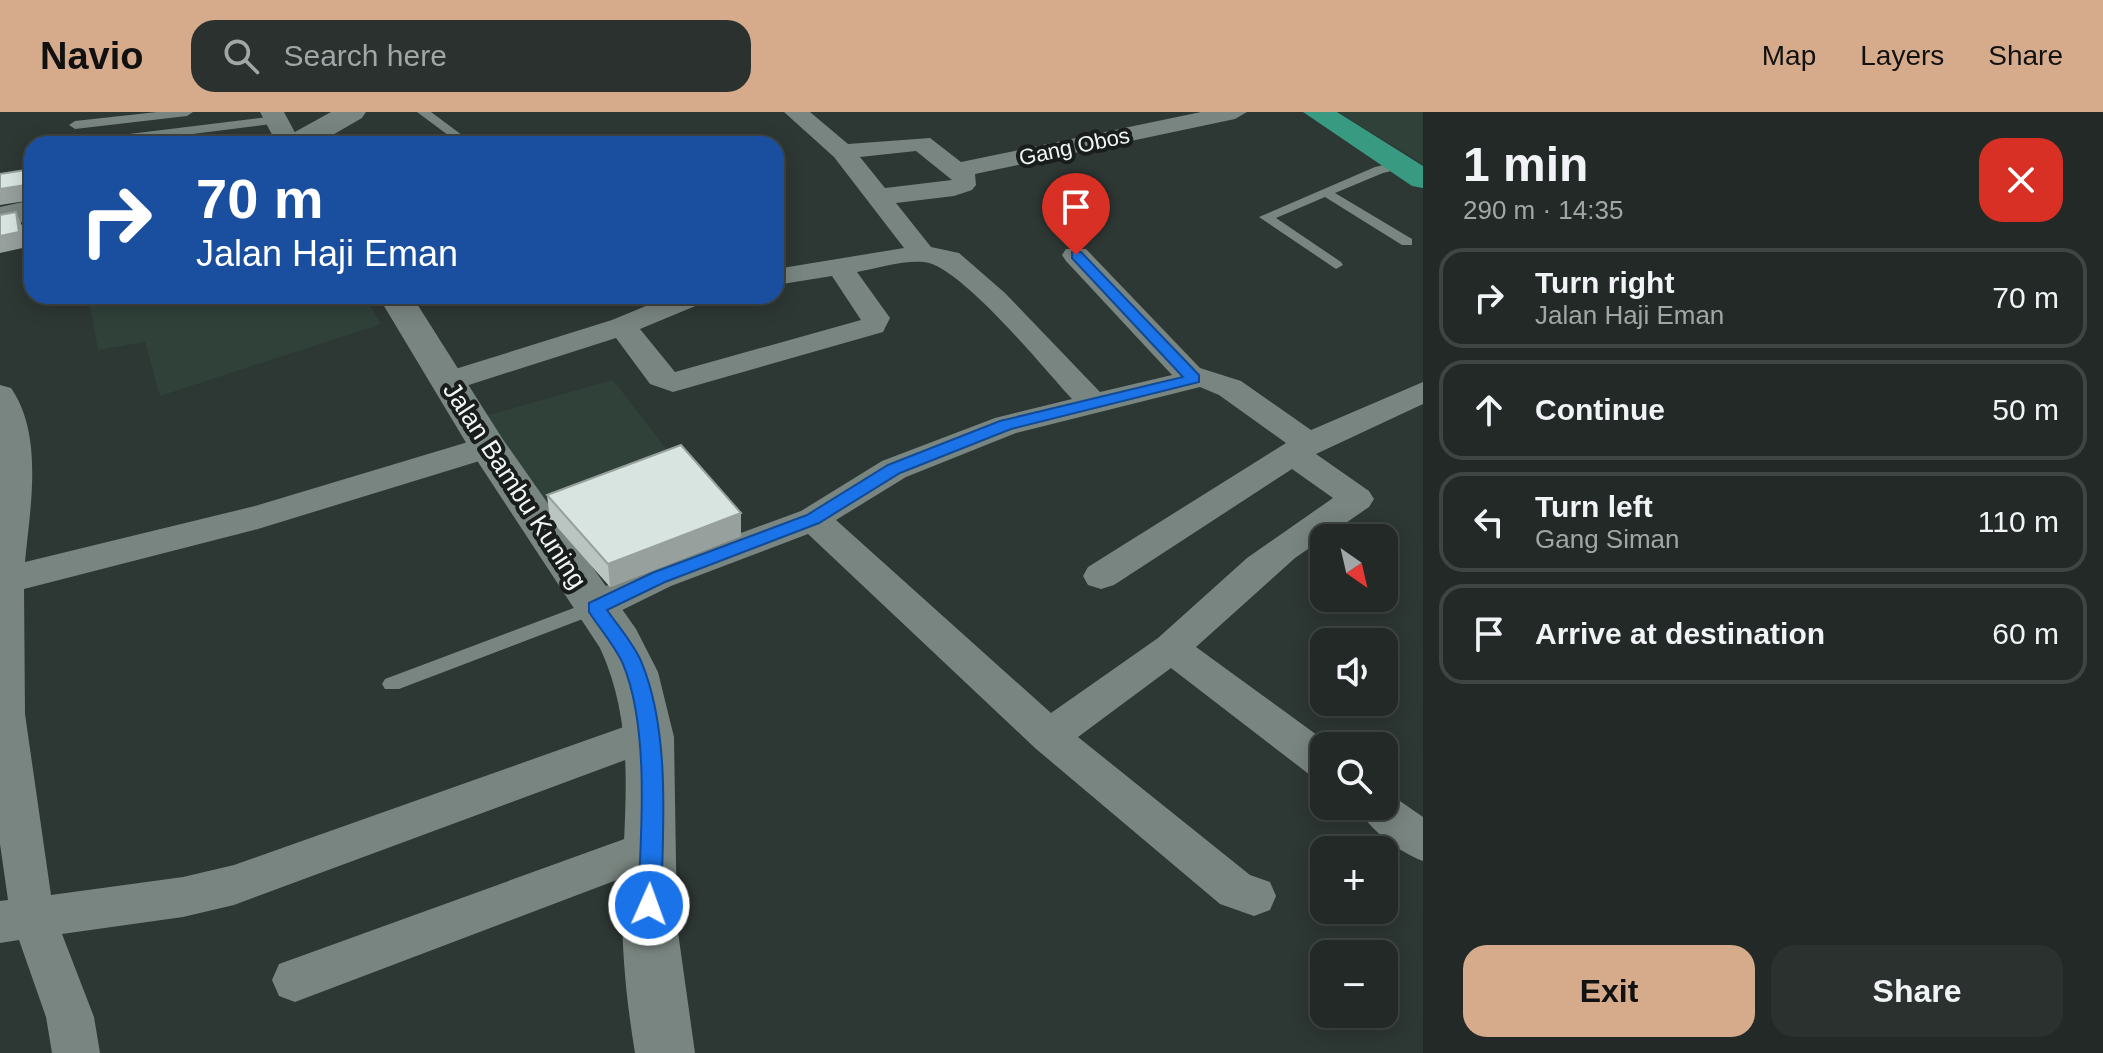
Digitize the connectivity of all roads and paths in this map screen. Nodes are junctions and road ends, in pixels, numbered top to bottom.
1 (187, 112) edge
2 (352, 112) edge
3 (423, 112) edge
4 (796, 112) edge
5 (1235, 112) edge
6 (1317, 112) edge
7 (1338, 112) edge
8 (164, 114) edge
9 (274, 116) edge
10 (75, 125) dead end
11 (142, 136) edge
12 (287, 136) edge
13 (307, 136) edge
14 (457, 136) edge
15 (843, 152) junction
16 (1415, 169) edge
17 (960, 170) junction
18 (1325, 192) junction
19 (878, 197) junction
20 (24, 212) edge
21 (0, 217) edge
22 (1407, 242) dead end
23 (922, 253) junction
24 (1076, 255) dead end
25 (1336, 265) dead end
26 (839, 266) junction
27 (784, 276) edge
28 (400, 304) edge
29 (676, 304) edge
30 (622, 326) junction
31 (1193, 379) junction
32 (447, 382) junction
33 (1423, 392) edge
34 (0, 395) edge
35 (1093, 403) junction
36 (488, 447) junction
37 (1300, 449) junction
38 (813, 519) junction
39 (1101, 576) dead end
40 (6, 580) junction
41 (595, 607) junction
42 (1171, 648) junction
43 (392, 684) dead end
44 (649, 734) junction
45 (1049, 736) junction
46 (1310, 752) edge
47 (1396, 820) edge
48 (1423, 842) edge
49 (652, 848) junction
50 (1254, 896) dead end
51 (16, 918) edge
52 (295, 980) dead end
53 (76, 1053) edge
54 (665, 1053) edge

1 - 8 lane
2 - 13 street
3 - 14 lane
4 - 15 street
5 - 17 street, Gang Obos
6 - 16 main road
7 - 16 main road
8 - 10 lane
9 - 11 lane
9 - 12 street
15 - 17 street
15 - 19 street
16 - 18 lane
17 - 19 street
18 - 22 lane
18 - 25 lane
19 - 23 street
20 - 21 street
23 - 26 street
23 - 35 street
24 - 31 street
26 - 27 street
26 - 30 street
28 - 32 street, Jalan Bambu Kuning
29 - 30 street
30 - 32 street
31 - 35 street
31 - 37 street
32 - 36 street, Jalan Bambu Kuning
33 - 37 street
34 - 40 street
35 - 38 street
36 - 40 street
36 - 41 street, Jalan Bambu Kuning
37 - 39 street
37 - 42 street
38 - 41 street
38 - 45 street
40 - 51 street
41 - 43 lane
41 - 44 street, Jalan Bambu Kuning
42 - 45 street
42 - 46 street
44 - 49 street, Jalan Bambu Kuning
44 - 51 street
45 - 50 street
47 - 48 street
49 - 52 street
49 - 54 street, Jalan Bambu Kuning
51 - 53 street

